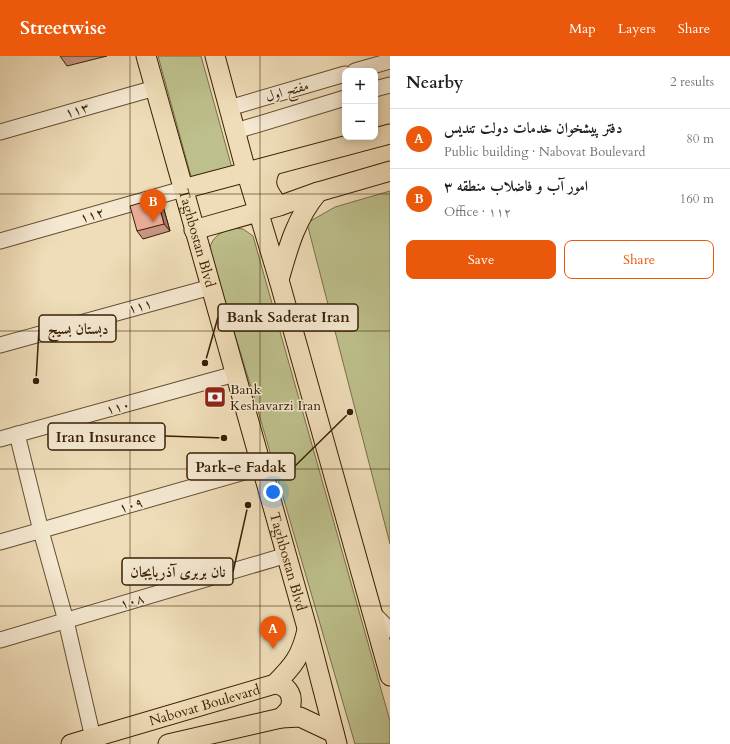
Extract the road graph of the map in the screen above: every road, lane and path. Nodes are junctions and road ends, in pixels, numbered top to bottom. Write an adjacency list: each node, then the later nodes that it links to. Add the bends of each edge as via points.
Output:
1 (146, 56): 7 (main road, Taghbostan Blvd)
2 (215, 56): 10 (main road)
3 (390, 61): 4 (street)
4 (366, 68)
5 (342, 75): 10 (street, مفتح اول)
6 (390, 85): 8 (street)
7 (155, 88): 12 (street, ۱۱۳); 17 (main road, Taghbostan Blvd)
8 (378, 89)
9 (342, 99): 11 (street, مفتح اول)
10 (229, 108): 11 (main road)
11 (236, 131): 16 (main road)
12 (0, 132)
13 (390, 134): 14 (main road)
14 (272, 166): 16 (main road); 19 (main road, via 266,176 267,186)
15 (390, 171): 18 (main road)
16 (246, 172): 17 (main road); 20 (main road)
17 (183, 189): 21 (main road, Taghbostan Blvd); 22 (street, ۱۱۲)
18 (318, 192): 19 (main road); 23 (main road, via 295,230)
19 (279, 206): 20 (main road)
20 (258, 212): 21 (main road); 23 (main road)
21 (194, 230): 24 (main road, Taghbostan Blvd)
22 (0, 241)
23 (279, 280): 33 (main road)
24 (211, 287): 25 (street, ۱۱۱); 26 (main road, Taghbostan Blvd)
25 (0, 344)
26 (235, 374): 27 (street, ۱۱۰); 29 (main road, Taghbostan Blvd)
27 (17, 434): 28 (street, ۱۱۰); 30 (street)
28 (0, 439)
29 (262, 467): 30 (street, ۱۰۹); 32 (main road, Taghbostan Blvd)
30 (41, 531): 31 (street, ۱۰۹); 34 (street)
31 (0, 542)
32 (287, 556): 34 (street, ۱۰۸); 35 (main road, Taghbostan Blvd)
33 (372, 612): 36 (street); 38 (main road)
34 (66, 620): 37 (street, ۱۰۸); 41 (street)
35 (307, 628): 39 (main road, Nabovat Boulevard, via 297,660); 42 (main road, Taghbostan Blvd)
36 (390, 630)
37 (0, 640)
38 (390, 676)
39 (275, 684): 40 (main road, via 286,687 290,692 291,705); 41 (main road, Nabovat Boulevard)
40 (281, 718): 42 (main road, Nabovat Boulevard, via 300,717); 44 (main road, Nabovat Boulevard)
41 (93, 738): 43 (main road, Nabovat Boulevard)
42 (336, 739)
43 (71, 744)
44 (168, 744)

